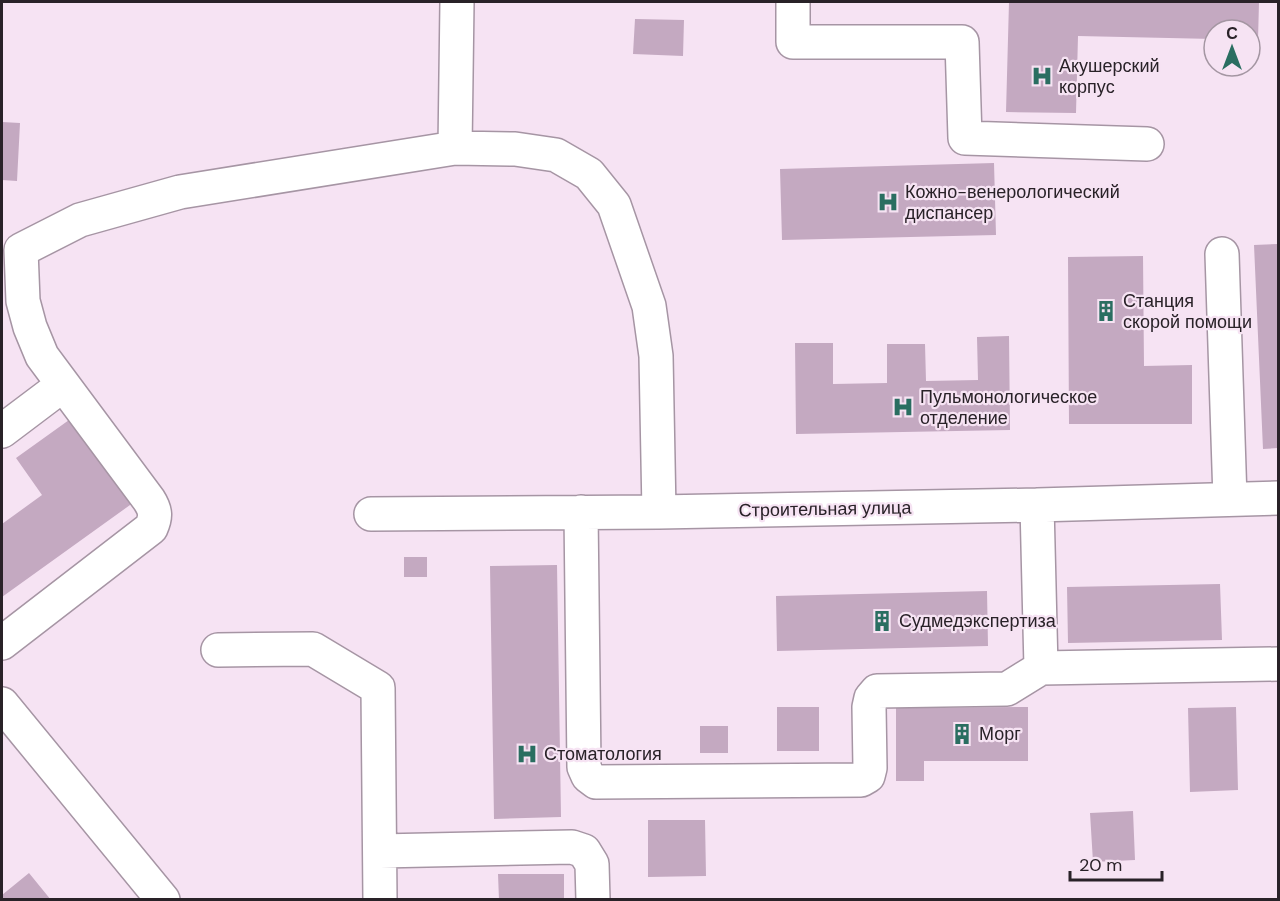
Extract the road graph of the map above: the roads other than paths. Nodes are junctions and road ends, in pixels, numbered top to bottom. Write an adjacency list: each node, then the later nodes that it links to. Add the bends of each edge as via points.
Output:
1 (457, 2): 4 (street)
2 (793, 2): 3 (street, via 793,42 962,42 965,138)
3 (1147, 144)
4 (455, 148): 5 (street, via 180,192 80,220); 13 (street, via 515,149 556,155 589,174 614,205 649,306 652,326)
5 (11, 249): 7 (street, via 30,327 42,356)
6 (1222, 254): 10 (street)
7 (63, 385): 8 (street); 15 (street, via 150,500 156,518 151,528)
8 (2, 431)
9 (1278, 498): 10 (street, Строительная улица)
10 (1230, 499): 11 (street, Строительная улица)
11 (1037, 505): 13 (street, Строительная улица); 18 (street)
12 (581, 512): 13 (street, Строительная улица); 14 (street, Строительная улица); 18 (street, via 584,767 588,777 596,782 861,780 868,776 870,768 869,707 877,691 1007,689)
13 (659, 512)
14 (371, 514)
15 (2, 643)
16 (218, 650): 20 (street, via 313,649 378,688)
17 (1278, 664): 18 (street)
18 (1041, 668)
19 (2, 704): 21 (street)
20 (380, 850): 22 (street); 23 (street, via 572,848 584,851 592,864)
21 (163, 900)
22 (380, 900)
23 (593, 900)

